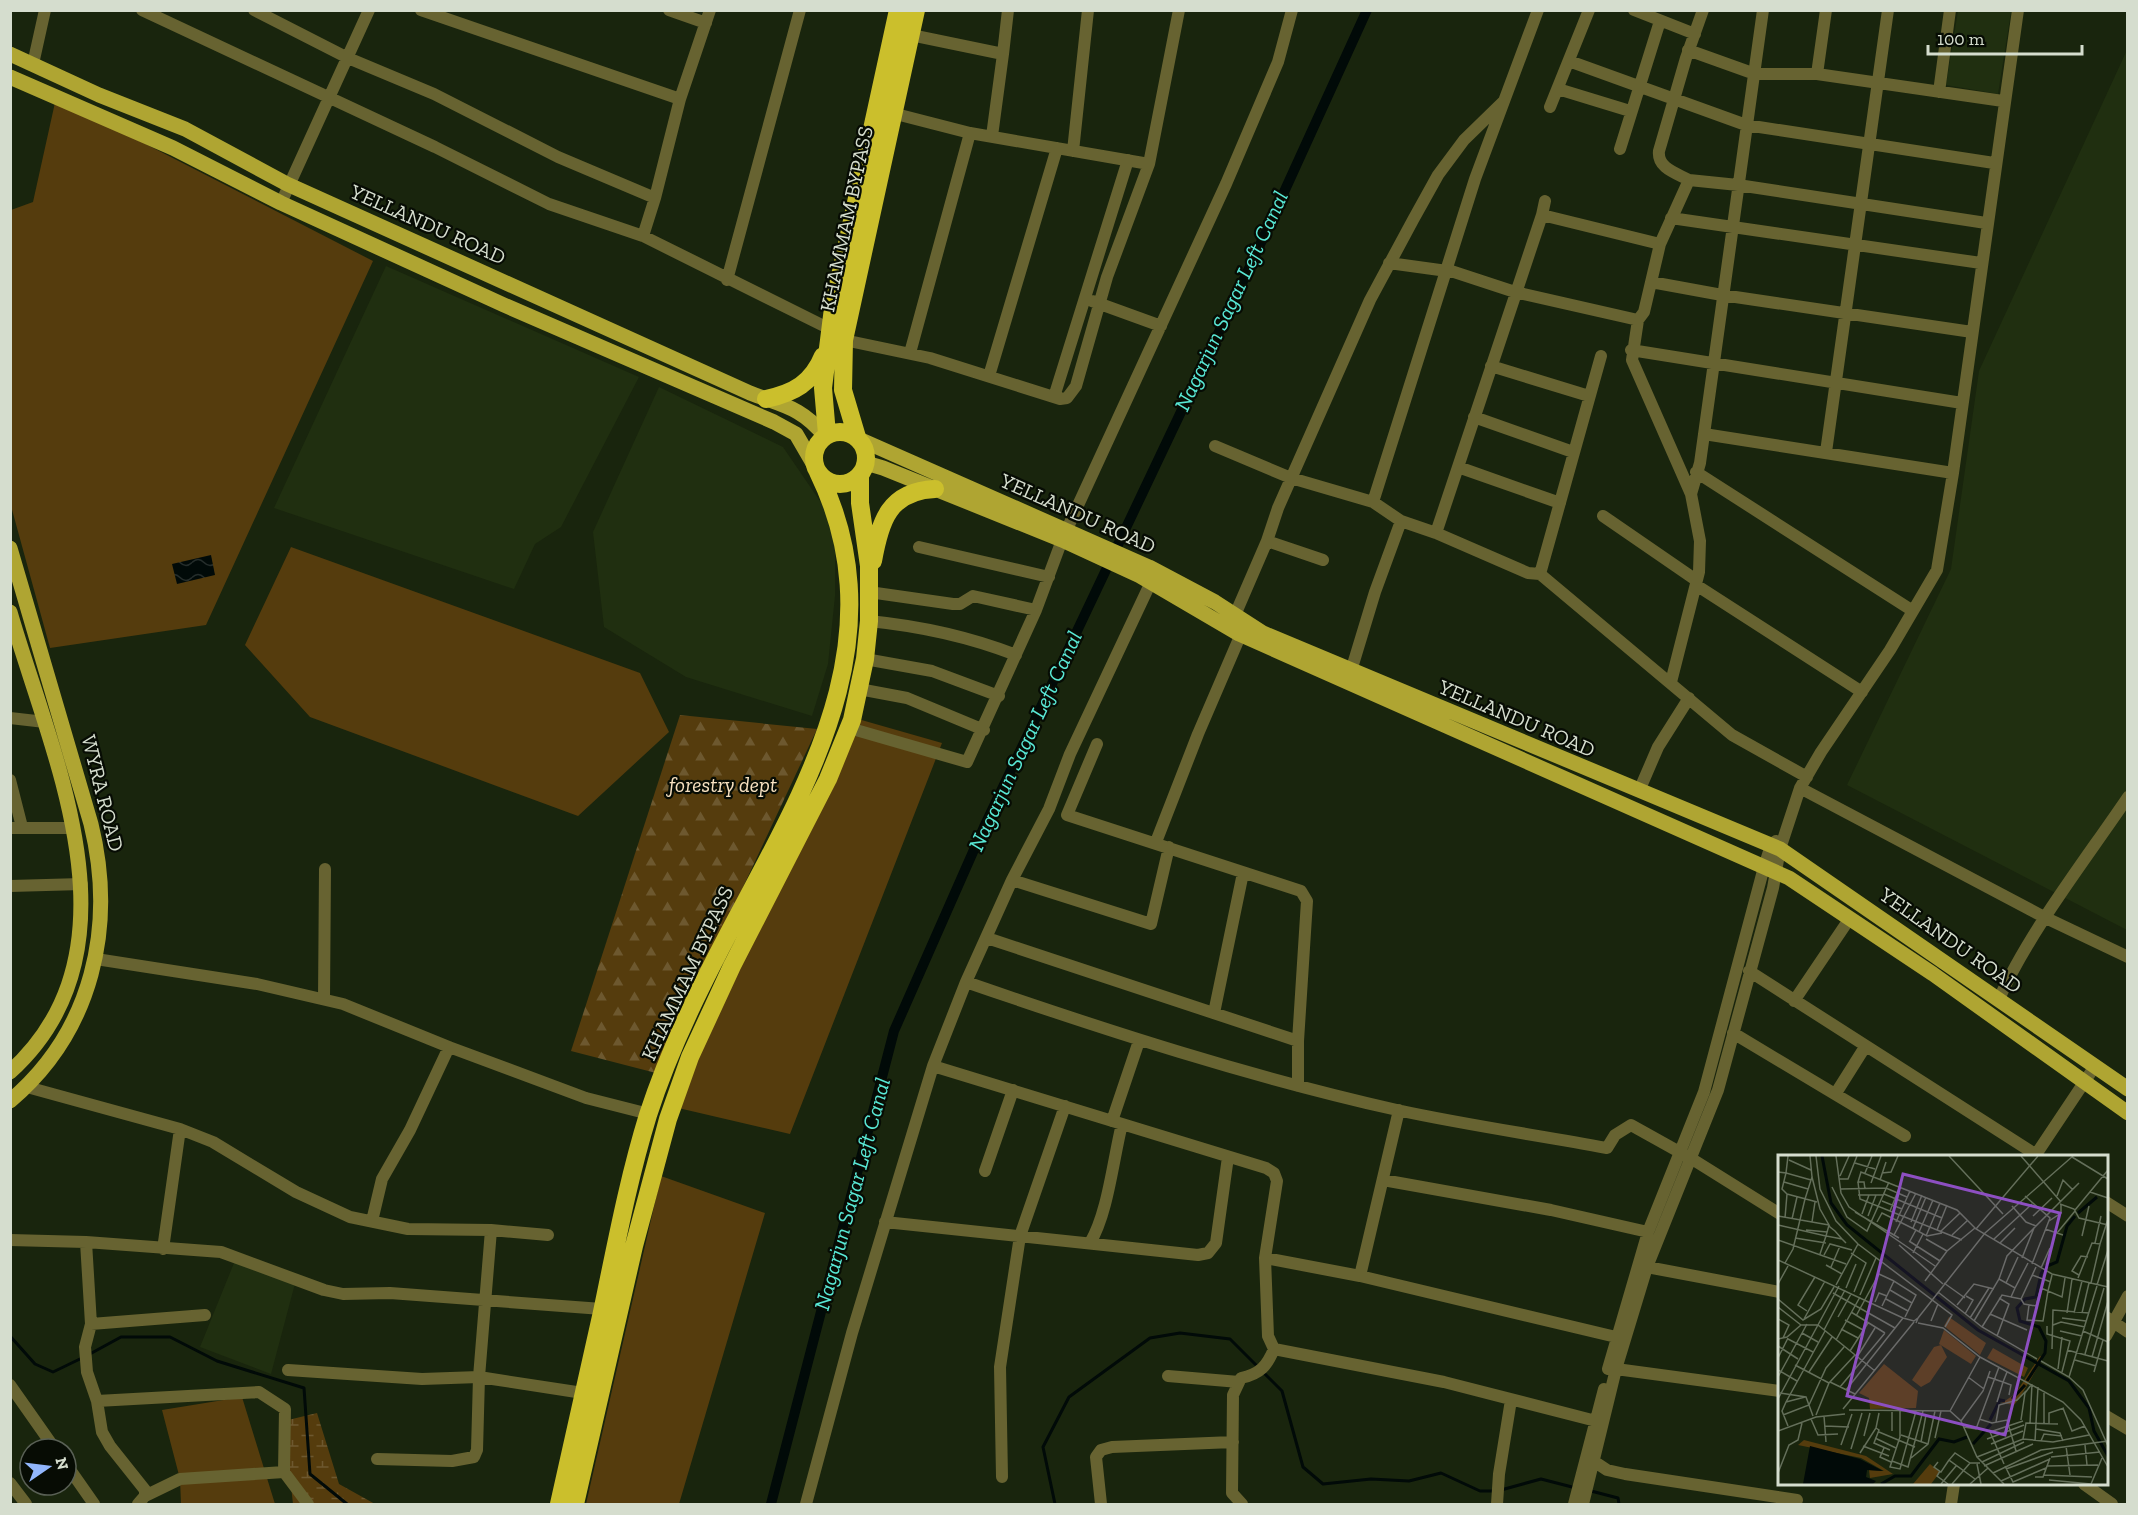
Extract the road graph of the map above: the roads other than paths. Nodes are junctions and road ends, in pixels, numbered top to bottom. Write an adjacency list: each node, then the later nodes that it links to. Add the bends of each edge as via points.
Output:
1 (45, 10): 33 (street)
2 (142, 10): 41 (street)
3 (254, 10): 31 (street)
4 (369, 10): 31 (street)
5 (421, 10): 43 (street)
6 (669, 10): 25 (street)
7 (710, 10): 25 (street)
8 (800, 10): 76 (street)
9 (898, 10): 86 (highway, KHAMMAM BYPASS)
10 (916, 10): 27 (highway, KHAMMAM BYPASS)
11 (1008, 10): 30 (street)
12 (1088, 10): 55 (street)
13 (1179, 10): 58 (street)
14 (1292, 10): 84 (street, via 1278,62)
15 (1538, 10): 45 (street)
16 (1589, 10): 32 (street)
17 (1634, 10): 24 (street)
18 (1703, 10): 26 (street)
19 (1763, 10): 34 (street)
20 (1826, 10): 35 (street)
21 (1888, 10): 37 (street)
22 (1950, 10): 40 (street)
23 (2018, 10): 44 (street)
24 (1660, 21): 26 (street); 38 (street)
25 (706, 23): 43 (street)
26 (1695, 34): 28 (street)
27 (911, 35): 30 (street); 48 (highway, KHAMMAM BYPASS)
28 (1688, 50): 34 (street); 42 (street)
29 (10, 54): 33 (main road, YELLANDU ROAD)
30 (1003, 54): 51 (street)
31 (348, 58): 41 (street); 62 (street)
32 (1569, 61): 38 (street); 39 (street)
33 (33, 64): 60 (main road, YELLANDU ROAD, via 185,129)
34 (1755, 74): 35 (street); 49 (street)
35 (1817, 74): 37 (street)
36 (10, 77): 64 (main road, YELLANDU ROAD, via 173,148)
37 (1876, 84): 40 (street); 52 (street)
38 (1639, 85): 42 (street); 47 (street)
39 (1558, 89): 46 (street); 47 (street)
40 (1939, 92): 44 (street)
41 (329, 97): 60 (street); 70 (street, via 549,204)
42 (1674, 98): 49 (street); 59 (street, via 1658,158 1665,168)
43 (680, 99): 62 (street)
44 (2003, 101): 57 (street)
45 (1503, 102): 73 (street, via 1464,140 1438,176); 75 (street)
46 (1550, 107)
47 (1630, 111): 54 (street)
48 (892, 113): 50 (street); 86 (highway, KHAMMAM BYPASS)
49 (1746, 125): 52 (street); 61 (street)
50 (970, 132): 51 (street); 88 (street)
51 (992, 136): 53 (street)
52 (1869, 143): 57 (street); 65 (street)
53 (1058, 148): 55 (street); 92 (street)
54 (1620, 149)
55 (1073, 151): 56 (street)
56 (1128, 160): 58 (street); 80 (street)
57 (1994, 163): 68 (street)
58 (1149, 164): 81 (street)
59 (1689, 180): 61 (street); 67 (street)
60 (287, 184): 64 (street); 96 (main road, YELLANDU ROAD)
61 (1738, 184): 65 (street); 69 (street)
62 (655, 198): 70 (street)
63 (1545, 201): 66 (street)
64 (280, 202): 106 (main road, YELLANDU ROAD, via 774,422 796,434)
65 (1860, 204): 68 (street); 72 (street)
66 (1542, 215): 71 (street); 78 (street)
67 (1671, 218): 69 (street); 71 (street)
68 (1986, 223): 74 (street)
69 (1732, 225): 72 (street); 79 (street)
70 (643, 237): 76 (street)
71 (1660, 244): 77 (street)
72 (1855, 244): 74 (street); 82 (street)
73 (1389, 263): 75 (street); 110 (street)
74 (1981, 263): 85 (street)
75 (1447, 270): 78 (street); 113 (street)
76 (728, 280): 86 (street)
77 (1651, 282): 79 (street); 83 (street, via 1644,312)
78 (1515, 292): 83 (street); 91 (street)
79 (1722, 295): 82 (street); 90 (street)
80 (1085, 299): 81 (street); 95 (street)
81 (1099, 304): 84 (street); 95 (street, via 1072,394)
82 (1845, 313): 85 (street); 93 (street)
83 (1638, 320): 87 (street)
84 (1161, 326): 118 (street)
85 (1972, 332): 97 (street)
86 (834, 336): 88 (street); 96 (highway, via 807,382 796,390); 100 (highway, KHAMMAM BYPASS, via 823,388); 101 (highway, KHAMMAM BYPASS)
87 (1631, 350): 90 (street); 112 (street)
88 (910, 353): 92 (street)
89 (1601, 356): 94 (street)
90 (1713, 365): 93 (street); 99 (street)
91 (1491, 366): 94 (street); 98 (street)
92 (989, 376): 95 (street)
93 (1835, 384): 97 (street); 104 (street)
94 (1589, 396): 103 (street)
95 (1054, 397)
96 (766, 399): 100 (main road, YELLANDU ROAD, via 810,418)
97 (1962, 403): 109 (street)
98 (1474, 417): 103 (street); 105 (street)
99 (1704, 434): 104 (street); 108 (street)
100 (826, 435): 101 (highway, via 842,431); 106 (highway, via 815,448)
101 (858, 438): 107 (highway, via 865,450); 118 (main road, YELLANDU ROAD)
102 (1215, 446): 110 (street)
103 (1573, 452): 114 (street)
104 (1826, 452): 109 (street)
105 (1458, 467): 114 (street); 117 (street)
106 (816, 469): 107 (highway, via 830,483 838,484 854,480); 194 (highway, KHAMMAM BYPASS, via 838,519 849,570 846,648 832,715 810,777 692,1007)
107 (863, 469): 111 (main road, YELLANDU ROAD); 127 (highway, KHAMMAM BYPASS, via 859,494)
108 (1696, 472): 112 (street); 129 (street)
109 (1953, 473): 129 (street, via 1937,570)
110 (1291, 478): 113 (street); 119 (street)
111 (934, 489): 118 (main road, YELLANDU ROAD); 127 (highway, via 902,497 885,515 876,543)
112 (1691, 494): 126 (street, via 1700,541)
113 (1373, 502): 116 (street)
114 (1560, 503): 123 (street)
115 (1603, 516): 126 (street)
116 (1401, 521): 117 (street); 136 (street)
117 (1436, 532): 123 (street, via 1528,573)
118 (1064, 534): 124 (main road, YELLANDU ROAD); 125 (street)
119 (1267, 541): 122 (street); 132 (street)
120 (919, 547): 125 (street)
121 (10, 548): 160 (main road, WYRA ROAD, via 66,732 99,855)
122 (1323, 560)
123 (1540, 574): 137 (street)
124 (1147, 575): 132 (main road, YELLANDU ROAD, via 1215,602); 151 (street)
125 (1049, 577): 128 (street)
126 (1696, 582): 137 (street); 139 (street)
127 (869, 592): 128 (street, via 953,604 973,596); 131 (highway, KHAMMAM BYPASS)
128 (1036, 610): 134 (street)
129 (1913, 611): 139 (street)
130 (10, 612): 133 (main road, WYRA ROAD)
131 (869, 621): 134 (street, via 942,633); 135 (highway, KHAMMAM BYPASS)
132 (1240, 624): 136 (main road, YELLANDU ROAD); 155 (street); 159 (main road, YELLANDU ROAD)
133 (16, 651): 143 (main road, WYRA ROAD)
134 (1017, 655): 140 (street)
135 (865, 659): 138 (highway, KHAMMAM BYPASS); 140 (street, via 932,671)
136 (1351, 671): 149 (main road, YELLANDU ROAD)
137 (1671, 682): 141 (street)
138 (860, 688): 144 (highway, KHAMMAM BYPASS); 145 (street, via 906,698)
139 (1862, 692): 148 (street)
140 (999, 696): 145 (street)
141 (1689, 698): 148 (street, via 1732,735); 149 (street, via 1658,747)
142 (10, 718): 143 (street)
143 (45, 722): 154 (main road, WYRA ROAD)
144 (849, 728): 145 (street, via 967,762); 260 (highway, KHAMMAM BYPASS, via 828,779 732,966 690,1057 668,1119 634,1246)
145 (984, 730)
146 (1096, 744): 152 (street)
147 (10, 780): 153 (street)
148 (1804, 783): 156 (street); 166 (street)
149 (1639, 791): 156 (main road, YELLANDU ROAD)
150 (2127, 797): 166 (street)
151 (1049, 809): 152 (street); 163 (street)
152 (1067, 815): 155 (street)
153 (16, 827): 154 (street)
154 (73, 828): 162 (main road, WYRA ROAD)
155 (1156, 842): 157 (street)
156 (1778, 843): 159 (street); 173 (main road, YELLANDU ROAD)
157 (1169, 847): 161 (street); 163 (street, via 1151,924)
158 (325, 869): 172 (street)
159 (1770, 870): 165 (main road, YELLANDU ROAD); 170 (street); 200 (street)
160 (99, 872): 162 (main road); 169 (main road, WYRA ROAD)
161 (1243, 873): 175 (street); 178 (street, via 1301,891 1307,901)
162 (81, 878): 164 (street); 183 (main road, WYRA ROAD, via 78,956 69,989 38,1045)
163 (1012, 880): 167 (street)
164 (10, 886)
165 (1850, 918): 174 (street); 184 (main road, YELLANDU ROAD)
166 (2046, 918): 168 (street); 173 (street)
167 (987, 938): 171 (street); 175 (street)
168 (2127, 957)
169 (96, 959): 172 (street, via 257,984); 186 (main road, WYRA ROAD, via 87,995 71,1029)
170 (1749, 971): 174 (street); 176 (street)
171 (966, 982): 177 (street); 181 (street)
172 (324, 999): 179 (street)
173 (2000, 999): 182 (main road, YELLANDU ROAD)
174 (1794, 1001): 180 (street)
175 (1214, 1013): 178 (street)
176 (1733, 1032): 189 (street); 200 (street, via 1718,1090)
177 (1139, 1041): 185 (street); 195 (street)
178 (1298, 1041): 185 (street)
179 (449, 1047): 194 (street, via 586,1098); 207 (street, via 411,1130 382,1179)
180 (1865, 1047): 189 (street); 198 (street)
181 (933, 1066): 188 (street); 208 (street)
182 (2095, 1066): 184 (street); 187 (main road, YELLANDU ROAD)
183 (10, 1072)
184 (2083, 1082): 193 (main road, YELLANDU ROAD); 199 (street)
185 (1298, 1086): 192 (street)
186 (27, 1087): 190 (main road, WYRA ROAD); 196 (street)
187 (2127, 1089)
188 (1013, 1090): 191 (street); 202 (street)
189 (1836, 1093): 197 (street)
190 (10, 1101)
191 (1065, 1106): 195 (street); 212 (street)
192 (1399, 1110): 200 (street, via 1607,1148 1615,1135 1631,1125); 203 (street)
193 (2127, 1113)
194 (649, 1114): 223 (highway, KHAMMAM BYPASS, via 613,1246)
195 (1117, 1123): 201 (street); 215 (street, via 1108,1193 1100,1227)
196 (180, 1129): 207 (street, via 213,1142 296,1192 350,1216); 216 (street)
197 (1905, 1136)
198 (2034, 1155)
199 (2037, 1155)
200 (1686, 1156): 205 (street); 210 (street); 218 (street)
201 (1228, 1157): 215 (street, via 1216,1243 1208,1253); 217 (street, via 1266,1168 1277,1181)
202 (985, 1172)
203 (1383, 1180): 210 (street, via 1551,1210); 219 (street)
204 (2108, 1203): 206 (street)
205 (1778, 1213)
206 (2127, 1216)
207 (372, 1221): 209 (street, via 408,1228)
208 (885, 1222): 212 (street); 261 (street)
209 (491, 1230): 211 (street); 222 (street)
210 (1648, 1233): 228 (street)
211 (548, 1235)
212 (1020, 1236): 215 (street); 248 (street, via 1000,1367)
213 (10, 1240): 214 (street)
214 (86, 1242): 216 (street); 226 (street)
215 (1090, 1244)
216 (163, 1249): 222 (street, via 221,1252 342,1294)
217 (1265, 1258): 219 (street); 229 (street, via 1268,1336)
218 (1647, 1267): 220 (street); 230 (street)
219 (1360, 1276): 228 (street)
220 (1778, 1292)
221 (2127, 1296): 225 (street)
222 (483, 1299): 223 (street); 233 (street)
223 (602, 1309): 237 (highway, KHAMMAM BYPASS)
224 (204, 1315): 226 (street)
225 (2110, 1320): 227 (street)
226 (91, 1324): 239 (street, via 85,1347 87,1372)
227 (2127, 1332)
228 (1616, 1337): 241 (street)
229 (1274, 1349): 234 (street, via 1267,1366); 238 (street, via 1444,1382)
230 (1616, 1369): 236 (street); 246 (street)
231 (288, 1370): 233 (street, via 422,1379)
232 (1168, 1376): 234 (street)
233 (479, 1377): 237 (street); 245 (street, via 474,1457 452,1461)
234 (1239, 1382): 244 (street, via 1233,1395)
235 (10, 1385): 243 (street)
236 (1778, 1392)
237 (583, 1393): 259 (highway, KHAMMAM BYPASS)
238 (1511, 1400): 241 (street); 264 (street)
239 (97, 1401): 247 (street, via 259,1392 285,1409); 253 (street, via 102,1432 145,1490)
240 (2108, 1417): 242 (street)
241 (1596, 1421): 246 (street)
242 (2127, 1429)
243 (47, 1437)
244 (1233, 1442): 262 (street, via 1101,1450 1096,1457); 263 (street, via 1232,1493)
245 (377, 1459)
246 (1591, 1466): 254 (street); 255 (street)
247 (284, 1472): 253 (street, via 180,1479); 258 (street)
248 (1002, 1477)
249 (78, 1481): 257 (street)
250 (10, 1483): 256 (street)
251 (1954, 1485): 265 (street)
252 (2085, 1485): 266 (street)
253 (142, 1500)
254 (1580, 1500)
255 (1797, 1500)
256 (26, 1504)
257 (94, 1504)
258 (308, 1504)
259 (559, 1504)
260 (575, 1504)
261 (806, 1504)
262 (1101, 1504)
263 (1242, 1504)
264 (1497, 1504)
265 (1951, 1504)
266 (2112, 1504)

